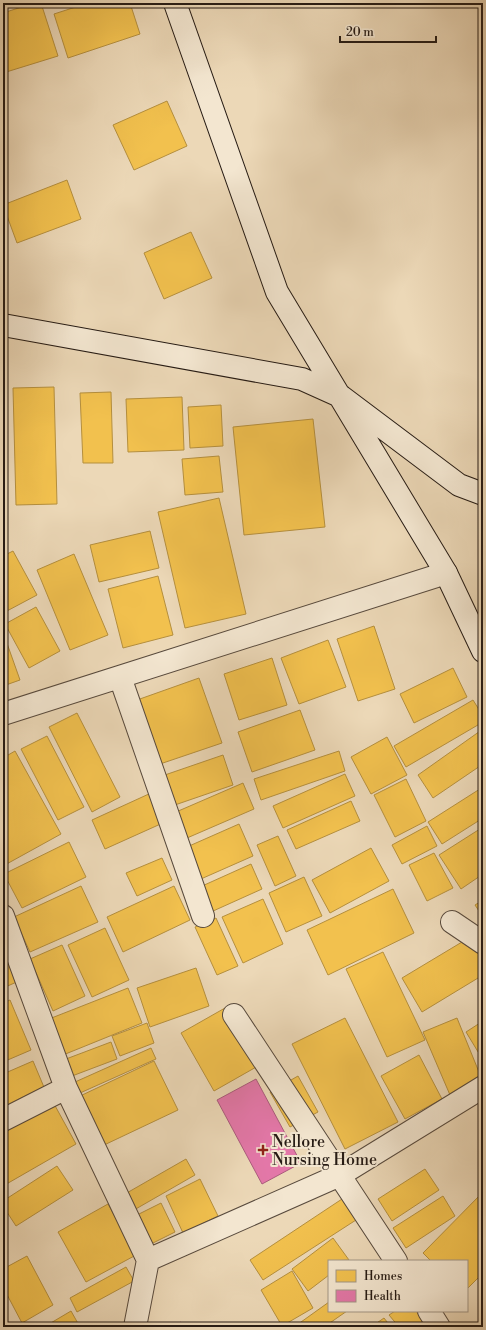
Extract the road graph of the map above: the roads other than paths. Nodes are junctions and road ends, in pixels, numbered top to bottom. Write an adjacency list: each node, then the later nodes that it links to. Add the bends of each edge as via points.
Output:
1 (175, 3): 3 (street, via 277,292)
2 (3, 325): 3 (street, via 302,379)
3 (342, 397): 4 (street, via 459,485); 5 (street)
4 (483, 494)
5 (446, 573): 6 (street); 7 (street)
6 (483, 651)
7 (120, 677): 8 (street); 9 (street)
8 (3, 714)
9 (203, 916)
10 (452, 922): 12 (street)
11 (4, 923): 15 (street)
12 (483, 943)
13 (234, 1015): 17 (street)
14 (483, 1087): 17 (street)
15 (66, 1088): 16 (street); 18 (street)
16 (3, 1120)
17 (340, 1175): 18 (street); 19 (street)
18 (148, 1260): 21 (street)
19 (395, 1260)
20 (430, 1312): 22 (street)
21 (135, 1327)
22 (439, 1327)

